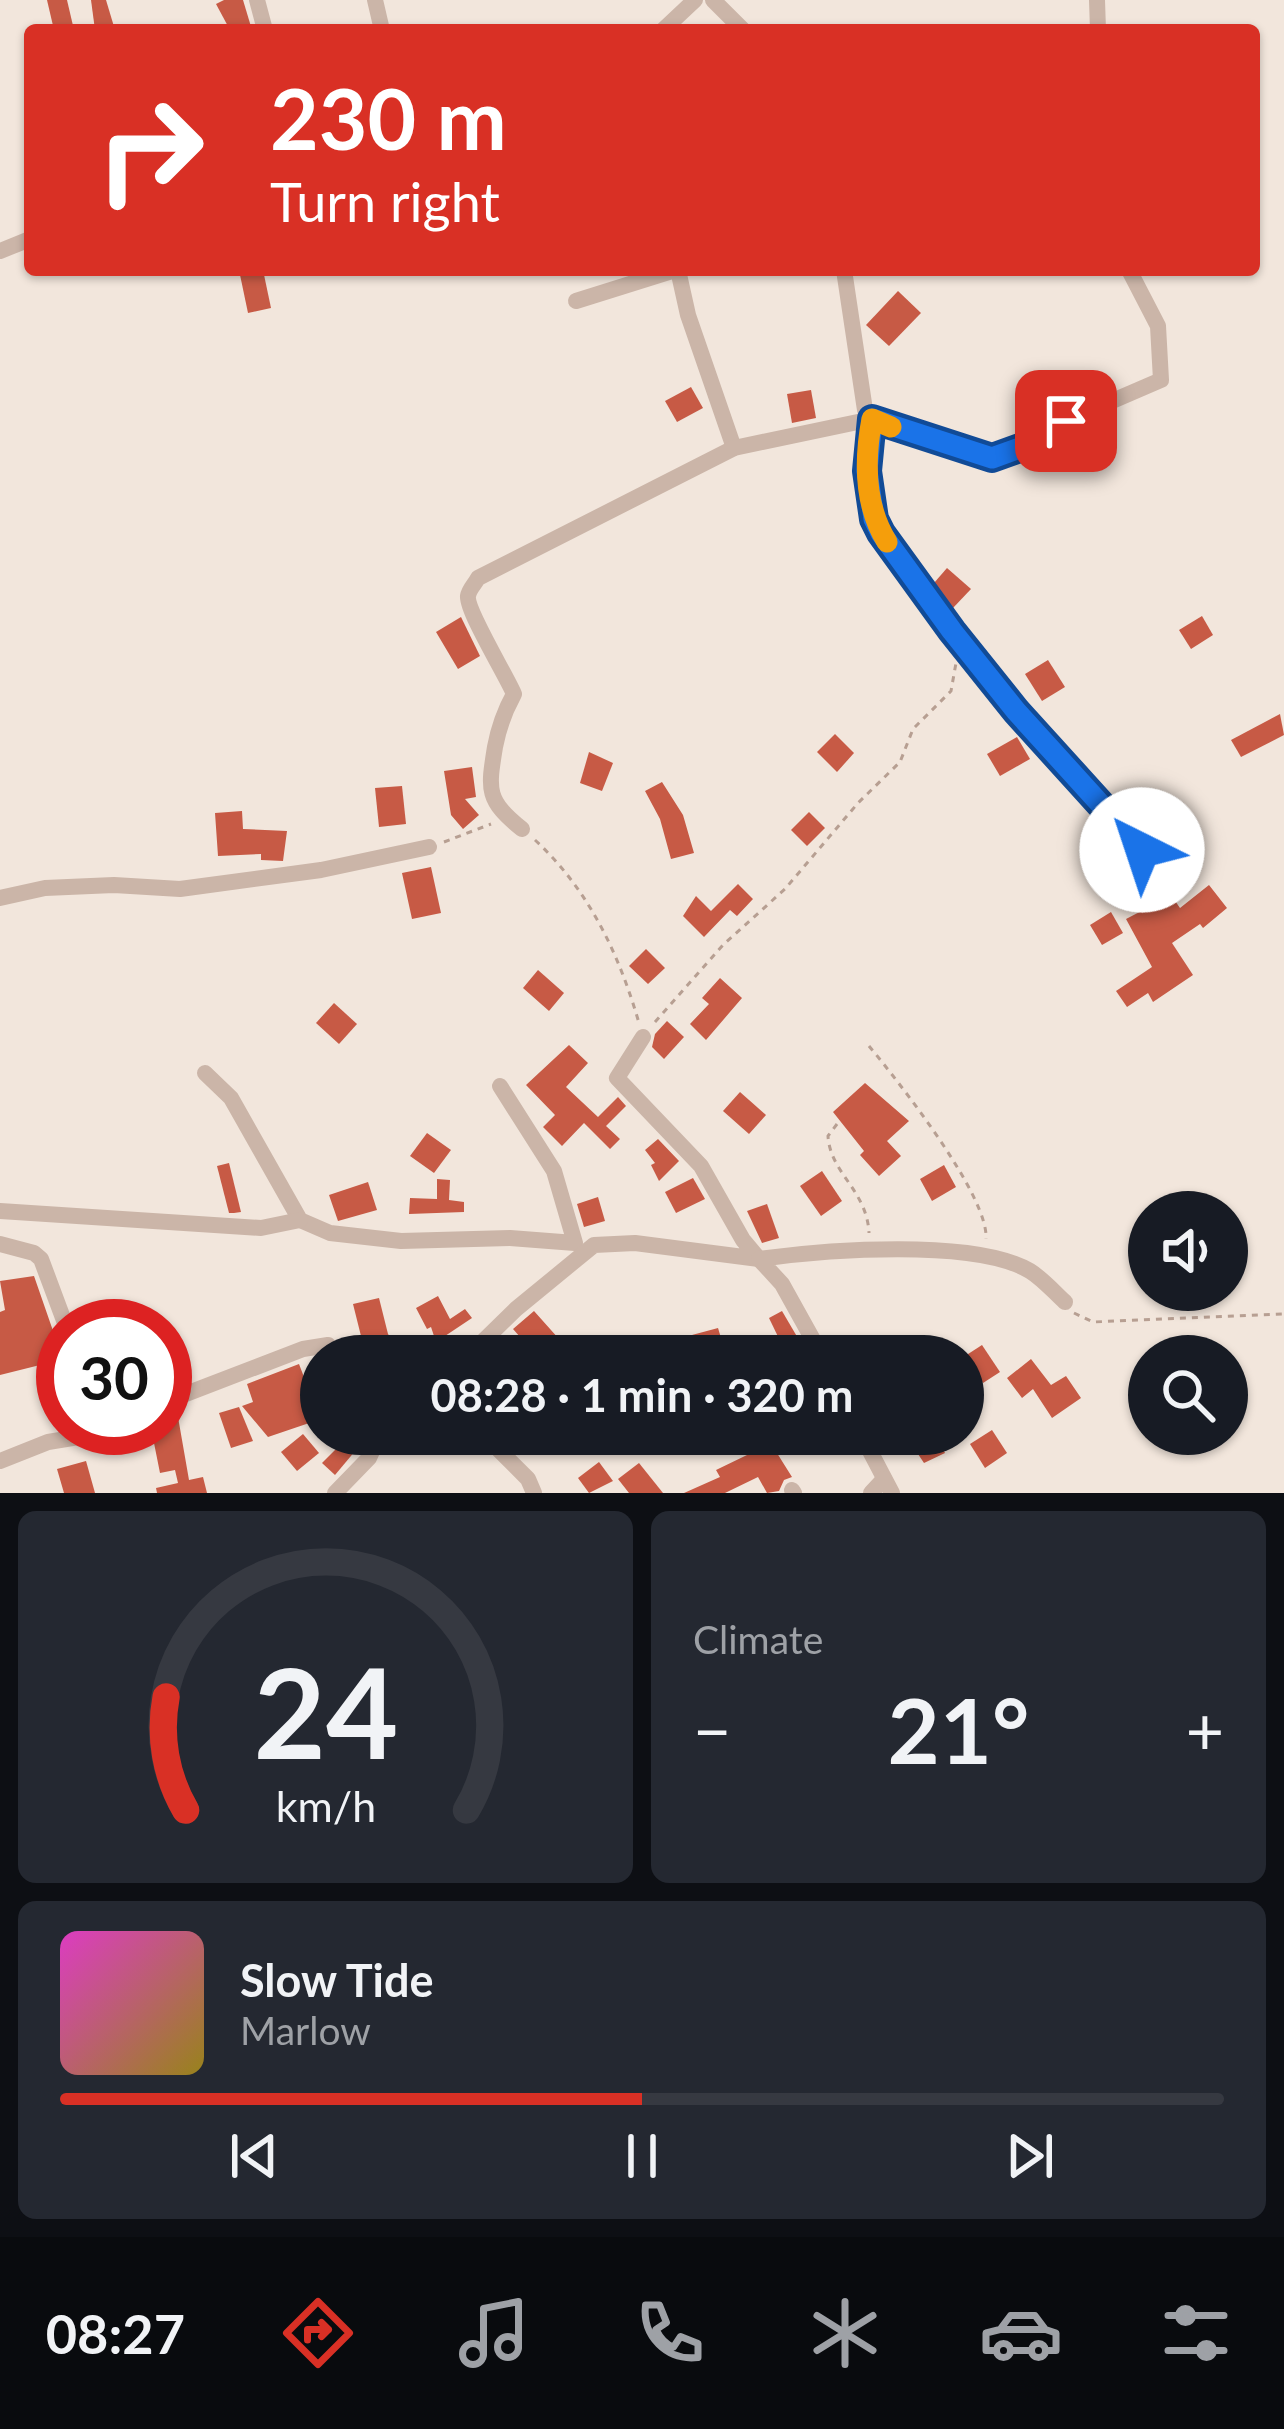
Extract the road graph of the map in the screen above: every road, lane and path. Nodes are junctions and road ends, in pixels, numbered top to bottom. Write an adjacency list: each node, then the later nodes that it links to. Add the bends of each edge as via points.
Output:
1 (695, 0): 3 (street)
2 (713, 0): 4 (street)
3 (669, 24)
4 (737, 24)
5 (657, 276): 9 (street)
6 (678, 276): 11 (street)
7 (845, 276): 10 (street, via 861,399)
8 (1132, 276): 10 (street, via 1158,326 1160,380 992,458)
9 (576, 301)
10 (872, 419): 11 (street); 12 (street, via 867,471 874,519)
11 (734, 448): 13 (street, via 478,578 468,596 472,616 514,694 497,731 488,787)
12 (962, 644): 15 (street); 17 (path, via 952,691 913,729 900,762)
13 (522, 829): 14 (path, via 497,822); 17 (path, via 600,922)
14 (429, 847): 16 (street, via 180,889 45,888)
15 (1158, 870)
16 (0, 898)
17 (643, 1037): 29 (street, via 616,1078 701,1166)
18 (869, 1046): 28 (path, via 969,1191 987,1230)
19 (205, 1073): 23 (street, via 231,1098)
20 (500, 1086): 26 (street, via 554,1172)
21 (837, 1124): 27 (path, via 829,1153 868,1211)
22 (0, 1210): 23 (street, via 261,1228)
23 (300, 1220): 26 (street, via 331,1233 400,1241)
24 (616, 1225): 26 (street)
25 (0, 1244): 30 (street, via 41,1258)
26 (584, 1244): 29 (street); 33 (street)
27 (861, 1251): 28 (street); 29 (street)
28 (973, 1252): 31 (street, via 1029,1270)
29 (759, 1259): 34 (street)
30 (56, 1299)
31 (1066, 1302): 32 (path, via 1093,1322)
32 (1284, 1314)
33 (489, 1335)
34 (810, 1335)
35 (300, 1349): 36 (street)
36 (192, 1391)
37 (36, 1447): 41 (street)
38 (370, 1455): 43 (street)
39 (504, 1455): 44 (street)
40 (869, 1455): 42 (street)
41 (0, 1461)
42 (882, 1488)
43 (334, 1493)
44 (534, 1493)

